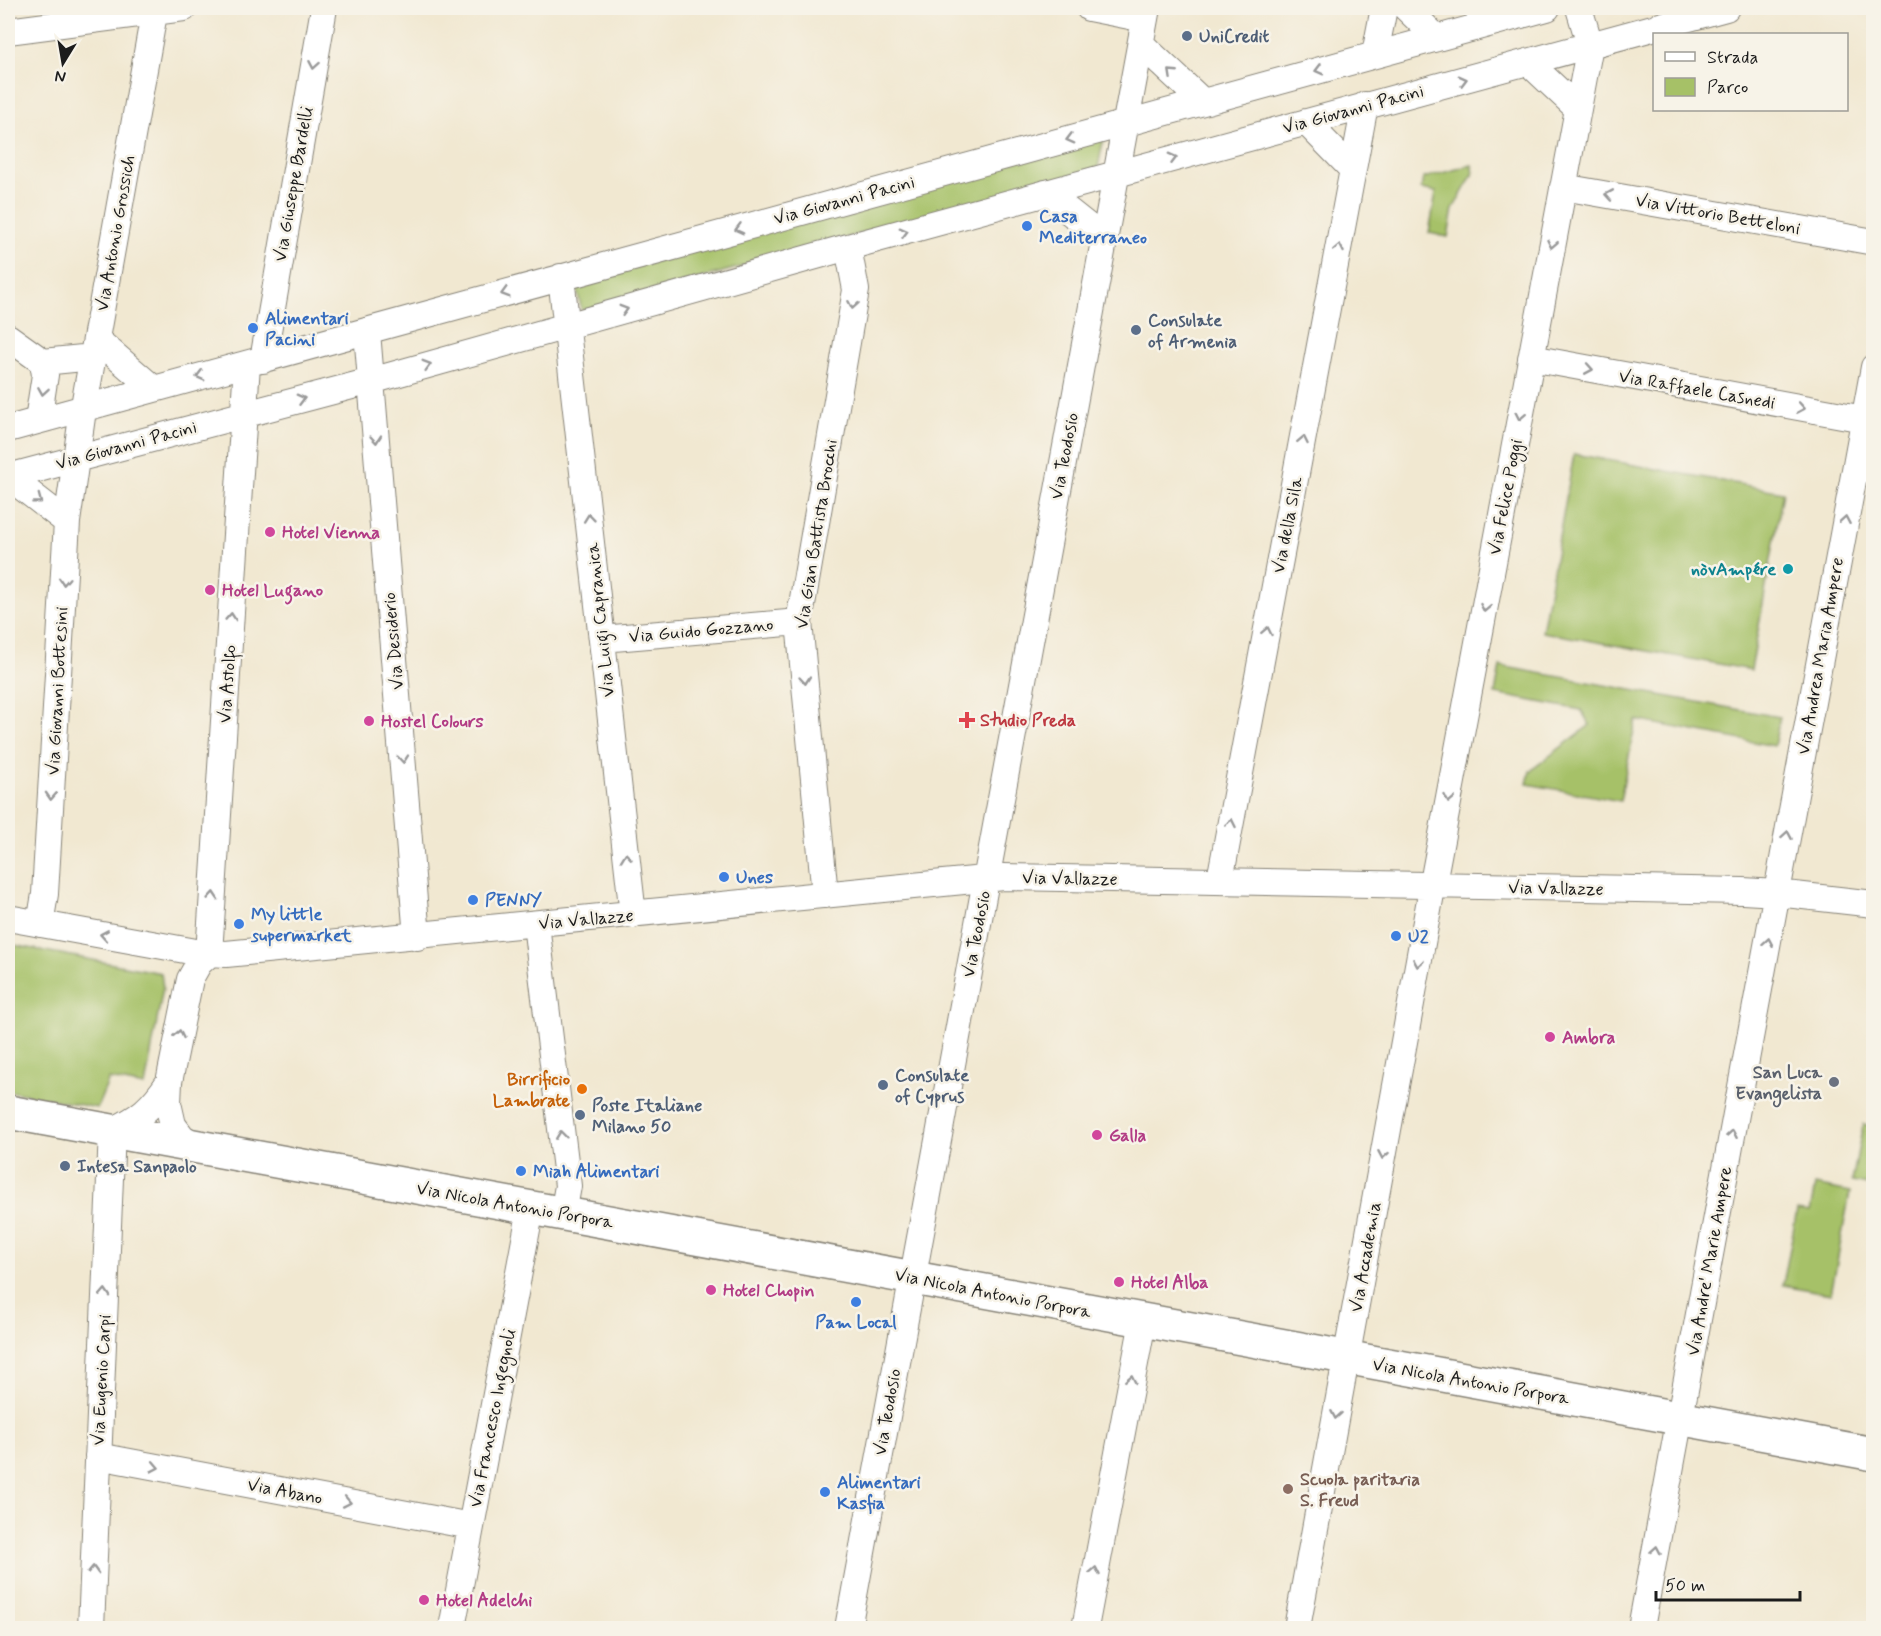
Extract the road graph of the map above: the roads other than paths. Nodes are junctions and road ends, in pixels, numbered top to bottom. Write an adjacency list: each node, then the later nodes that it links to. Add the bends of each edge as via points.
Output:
1 (184, 8): 9 (street)
2 (324, 8): 36 (street, Via Giuseppe Bardelli, one-way to 36)
3 (1089, 8): 10 (street)
4 (1384, 8): 15 (street)
5 (1406, 8): 12 (street)
6 (1547, 8): 12 (street, Via Giovanni Pacini)
7 (1579, 8): 14 (street)
8 (1726, 8): 14 (street, Via Giovanni Pacini)
9 (155, 10): 11 (street); 33 (street, Via Antonio Grossich)
10 (1146, 13): 13 (street)
11 (8, 31)
12 (1437, 38): 15 (street, Via Giovanni Pacini)
13 (1141, 44): 17 (street, one-way to 13); 21 (street)
14 (1590, 45): 16 (street, Via Giovanni Pacini); 19 (street, Via Felice Poggi)
15 (1375, 54): 17 (street, Via Giovanni Pacini, one-way to 17)
16 (1528, 62): 18 (street, Via Giovanni Pacini, one-way to 16); 19 (street)
17 (1203, 102): 21 (street, Via Giovanni Pacini)
18 (1365, 105): 20 (street, Via Giovanni Pacini); 22 (street, Via della Sila)
19 (1578, 109): 24 (street, Via Felice Poggi)
20 (1306, 122): 22 (street); 23 (street, Via Giovanni Pacini, one-way to 20)
21 (1126, 123): 23 (street); 29 (street, Via Giovanni Pacini, one-way to 29)
22 (1353, 170): 51 (street, Via della Sila, one-way to 22)
23 (1117, 174): 25 (street, Via Giovanni Pacini); 26 (street, Via Teodosio)
24 (1563, 187): 27 (street, Via Vittorio Betteloni, one-way to 24); 34 (street, Via Felice Poggi, one-way to 34)
25 (1046, 193): 26 (street); 28 (street, Via Giovanni Pacini, one-way to 25)
26 (1105, 240): 50 (street, Via Teodosio)
27 (1874, 242)
28 (848, 247): 30 (street, Via Giovanni Pacini, one-way to 28); 48 (street, Via Gian Battista Brocchi, one-way to 48, via 856,290)
29 (561, 277): 30 (street); 31 (street, Via Giovanni Pacini, one-way to 31)
30 (567, 325): 38 (street, Via Giovanni Pacini, one-way to 30); 49 (street, Via Luigi Capranica, one-way to 30)
31 (367, 332): 36 (street, Via Giovanni Pacini); 38 (street)
32 (8, 337): 35 (street)
33 (94, 348): 35 (street); 39 (street); 40 (street, Via Antonio Grossich)
34 (1531, 358): 42 (street, Via Raffaele Casnedi, one-way to 42); 52 (street, Via Felice Poggi, one-way to 52)
35 (43, 362): 43 (street, one-way to 43, via 45,375)
36 (255, 362): 39 (street, Via Giovanni Pacini, one-way to 39); 41 (street)
37 (1874, 367): 42 (street)
38 (371, 381): 41 (street, Via Giovanni Pacini, one-way to 38); 60 (street, Via Desiderio, one-way to 60)
39 (154, 389): 40 (street, Via Giovanni Pacini)
40 (84, 408): 43 (street, Via Giovanni Pacini); 45 (street, Via Antonio Grossich)
41 (244, 414): 45 (street, Via Giovanni Pacini); 62 (street, Via Astolfo, one-way to 41)
42 (1864, 419): 53 (street, Via Andrea Maria Ampere, one-way to 42)
43 (38, 420): 44 (street, Via Giovanni Pacini)
44 (8, 429)
45 (75, 458): 46 (street, Via Giovanni Pacini); 47 (street, Via Giovanni Bottesini)
46 (8, 477): 47 (street, Via Giovanni Pacini, one-way to 47)
47 (67, 522): 58 (street, Via Giovanni Bottesini, one-way to 58)
48 (800, 622): 49 (street, Via Guido Gozzano); 54 (street, Via Gian Battista Brocchi, one-way to 54)
49 (602, 639): 56 (street, Via Luigi Capranica, one-way to 49)
50 (986, 878): 51 (street, Via Vallazze); 54 (street, Via Vallazze); 70 (street, Via Teodosio)
51 (1220, 880): 52 (street, Via Vallazze)
52 (1433, 885): 53 (street, Via Vallazze); 72 (street, Via Accademia, one-way to 72)
53 (1777, 893): 55 (street, Via Vallazze); 73 (street, Via Andre' Marie Ampere, one-way to 53)
54 (825, 895): 56 (street, Via Vallazze)
55 (1874, 904)
56 (633, 915): 59 (street, Via Vallazze)
57 (8, 918): 58 (street, Via Vallazze)
58 (40, 924): 61 (street, Via Vallazze, one-way to 58)
59 (536, 924): 60 (street, Via Vallazze); 69 (street, one-way to 59, via 568,1189)
60 (417, 937): 62 (street, Via Vallazze)
61 (162, 946): 62 (street, Via Vallazze); 63 (street, via 181,965)
62 (209, 954): 63 (street)
63 (188, 985): 64 (street, one-way to 63)
64 (170, 1082): 66 (street, via 146,1111); 67 (street, via 168,1103 173,1125)
65 (8, 1112): 66 (main road, Via Nicola Antonio Porpora)
66 (112, 1131): 67 (main road, Via Nicola Antonio Porpora); 75 (street, Via Eugenio Carpi, one-way to 66)
67 (197, 1147): 68 (main road, Via Nicola Antonio Porpora)
68 (531, 1208): 69 (main road, Via Nicola Antonio Porpora); 76 (street, Via Francesco Ingegnoli)
69 (563, 1214): 70 (main road, Via Nicola Antonio Porpora)
70 (912, 1278): 71 (main road, Via Nicola Antonio Porpora); 79 (street, Via Teodosio)
71 (1143, 1321): 72 (main road, Via Nicola Antonio Porpora); 80 (street, one-way to 71)
72 (1347, 1358): 73 (main road, Via Nicola Antonio Porpora); 81 (street, Via Accademia, one-way to 81)
73 (1680, 1419): 74 (main road, Via Nicola Antonio Porpora); 82 (street, Via Andre' Marie Ampere, one-way to 73)
74 (1874, 1454)
75 (98, 1456): 76 (street, Via Abano, one-way to 76); 77 (street, Via Eugenio Carpi, one-way to 75)
76 (471, 1526): 78 (street, Via Francesco Ingegnoli)
77 (91, 1629)
78 (452, 1629)
79 (848, 1629)
80 (1085, 1629)
81 (1297, 1629)
82 (1641, 1629)

